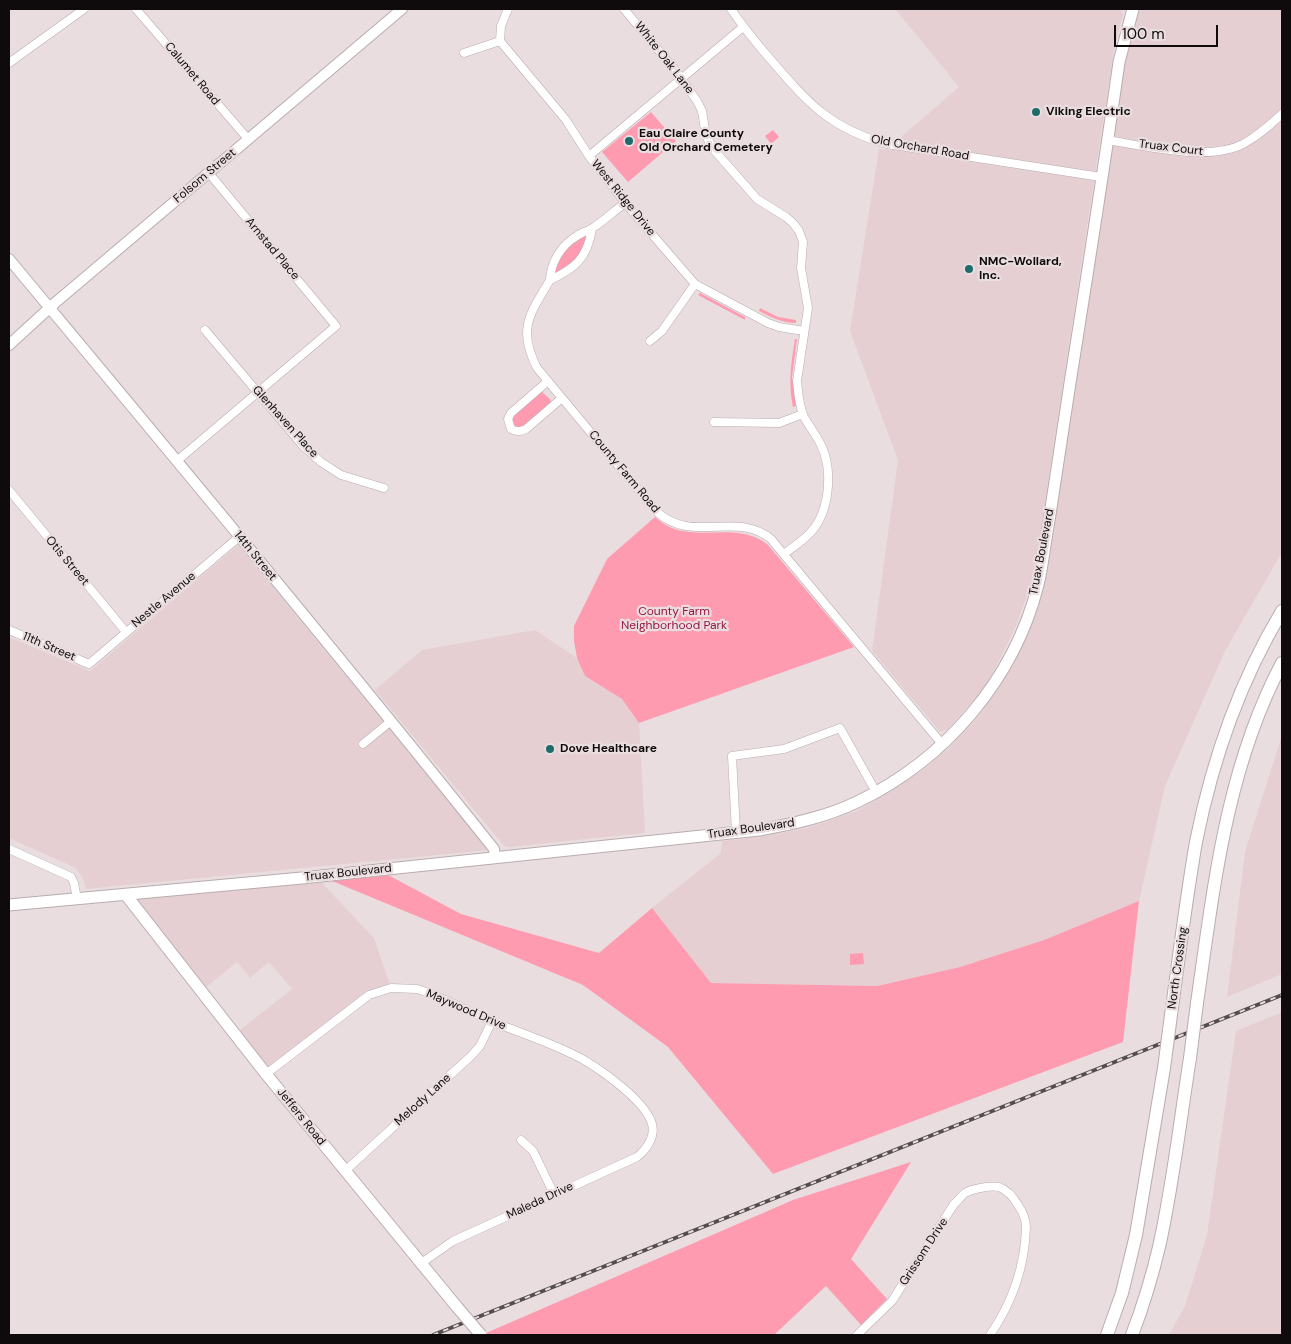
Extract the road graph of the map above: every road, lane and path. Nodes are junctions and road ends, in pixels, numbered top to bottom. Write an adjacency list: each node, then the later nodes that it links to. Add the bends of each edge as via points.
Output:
1 (84, 9): 11 (street)
2 (136, 9): 14 (street, Calumet Road)
3 (402, 9): 14 (street, Folsom Street)
4 (508, 9): 9 (street, via 501,26)
5 (624, 9): 12 (street, White Oak Lane)
6 (731, 9): 8 (street, Old Orchard Road)
7 (1133, 9): 15 (main road, Truax Boulevard, via 1119,62)
8 (743, 27): 12 (street); 18 (street, Old Orchard Road, via 811,105 835,123 870,140)
9 (500, 41): 10 (street); 16 (street, West Ridge Drive, via 566,120)
10 (464, 53)
11 (9, 63)
12 (682, 79): 16 (street); 26 (street, White Oak Lane, via 702,111 706,136 714,150 757,199 786,216 798,231 803,242 801,268 808,308)
13 (1282, 114): 15 (street, Truax Court, via 1242,145 1215,152)
14 (248, 139): 17 (street, Folsom Street)
15 (1108, 140): 18 (main road, Truax Boulevard)
16 (589, 156): 19 (street, West Ridge Drive)
17 (208, 172): 24 (street, Folsom Street); 30 (street, Arnstad Place, via 336,326)
18 (1101, 178): 46 (main road, Truax Boulevard, via 1038,584 1022,631 1000,674 985,697)
19 (624, 203): 20 (street, County Farm Road); 23 (street, West Ridge Drive)
20 (592, 229): 22 (street, County Farm Road, via 584,256); 22 (street, County Farm Road, via 577,235 558,253)
21 (9, 259): 24 (street, 14th Street)
22 (550, 280): 29 (street, County Farm Road, via 529,316 527,338 537,368)
23 (695, 284): 26 (street, West Ridge Drive, via 768,323); 27 (street, via 662,332)
24 (50, 308): 28 (street, Folsom Street); 34 (street, 14th Street)
25 (205, 330): 30 (street, Glenhaven Place)
26 (804, 331): 32 (street, White Oak Lane, via 797,381)
27 (650, 341)
28 (9, 345)
29 (548, 382): 31 (street, County Farm Road); 31 (street, via 510,414 511,429 522,431)
30 (257, 393): 34 (street); 35 (street, Glenhaven Place, via 321,462 342,475)
31 (562, 398): 38 (street, County Farm Road, via 667,520 689,527 753,529 764,533)
32 (803, 414): 33 (street, via 778,423); 38 (street, White Oak Lane, via 824,452 827,487 820,519 810,533)
33 (714, 422)
34 (178, 460): 37 (street, 14th Street)
35 (384, 488)
36 (9, 490): 41 (street, Otis Street)
37 (239, 537): 41 (street, Nestle Avenue); 44 (street, 14th Street)
38 (784, 554): 46 (street, County Farm Road)
39 (1282, 611): 64 (main road, North Crossing, bridge, via 1235,708 1210,784 1196,842 1136,1235 1122,1293)
40 (9, 630): 43 (street, 11th Street)
41 (126, 632): 43 (street, Nestle Avenue)
42 (1282, 663): 65 (main road, North Crossing, bridge, via 1254,726 1229,806 1219,854 1168,1202 1159,1248)
43 (88, 664)
44 (391, 720): 45 (street); 50 (street, 14th Street, via 494,849)
45 (363, 744)
46 (942, 744): 47 (main road, Truax Boulevard, via 909,772)
47 (876, 792): 48 (main road, Truax Boulevard, via 841,809 803,821); 48 (street, via 840,728 784,749 732,756)
48 (736, 832): 50 (main road, Truax Boulevard)
49 (9, 849): 52 (street, via 71,877)
50 (495, 857): 51 (main road, Truax Boulevard)
51 (126, 895): 52 (main road, Truax Boulevard); 55 (main road, Jeffers Road)
52 (77, 898): 53 (main road, Truax Boulevard)
53 (9, 905)
54 (492, 1021): 55 (street, Maywood Drive, via 417,989 378,991 358,1002); 56 (street, Maywood Drive, via 568,1052 599,1070 640,1106 651,1121); 58 (street, Melody Lane, via 480,1046 471,1056)
55 (266, 1074): 58 (main road, Jeffers Road)
56 (652, 1134): 59 (street, Maleda Drive, via 648,1147 637,1157)
57 (521, 1140): 59 (street, via 533,1151)
58 (345, 1171): 60 (main road, Jeffers Road)
59 (554, 1194): 60 (street, Maleda Drive, via 453,1241)
60 (420, 1264): 61 (main road, Jeffers Road, bridge)
61 (481, 1335)
62 (857, 1335): 63 (street, Grissom Drive, via 892,1301 954,1204 978,1188 998,1187 1014,1197 1026,1224 1022,1262 1015,1286)
63 (990, 1335)
64 (1107, 1335)
65 (1132, 1335)

